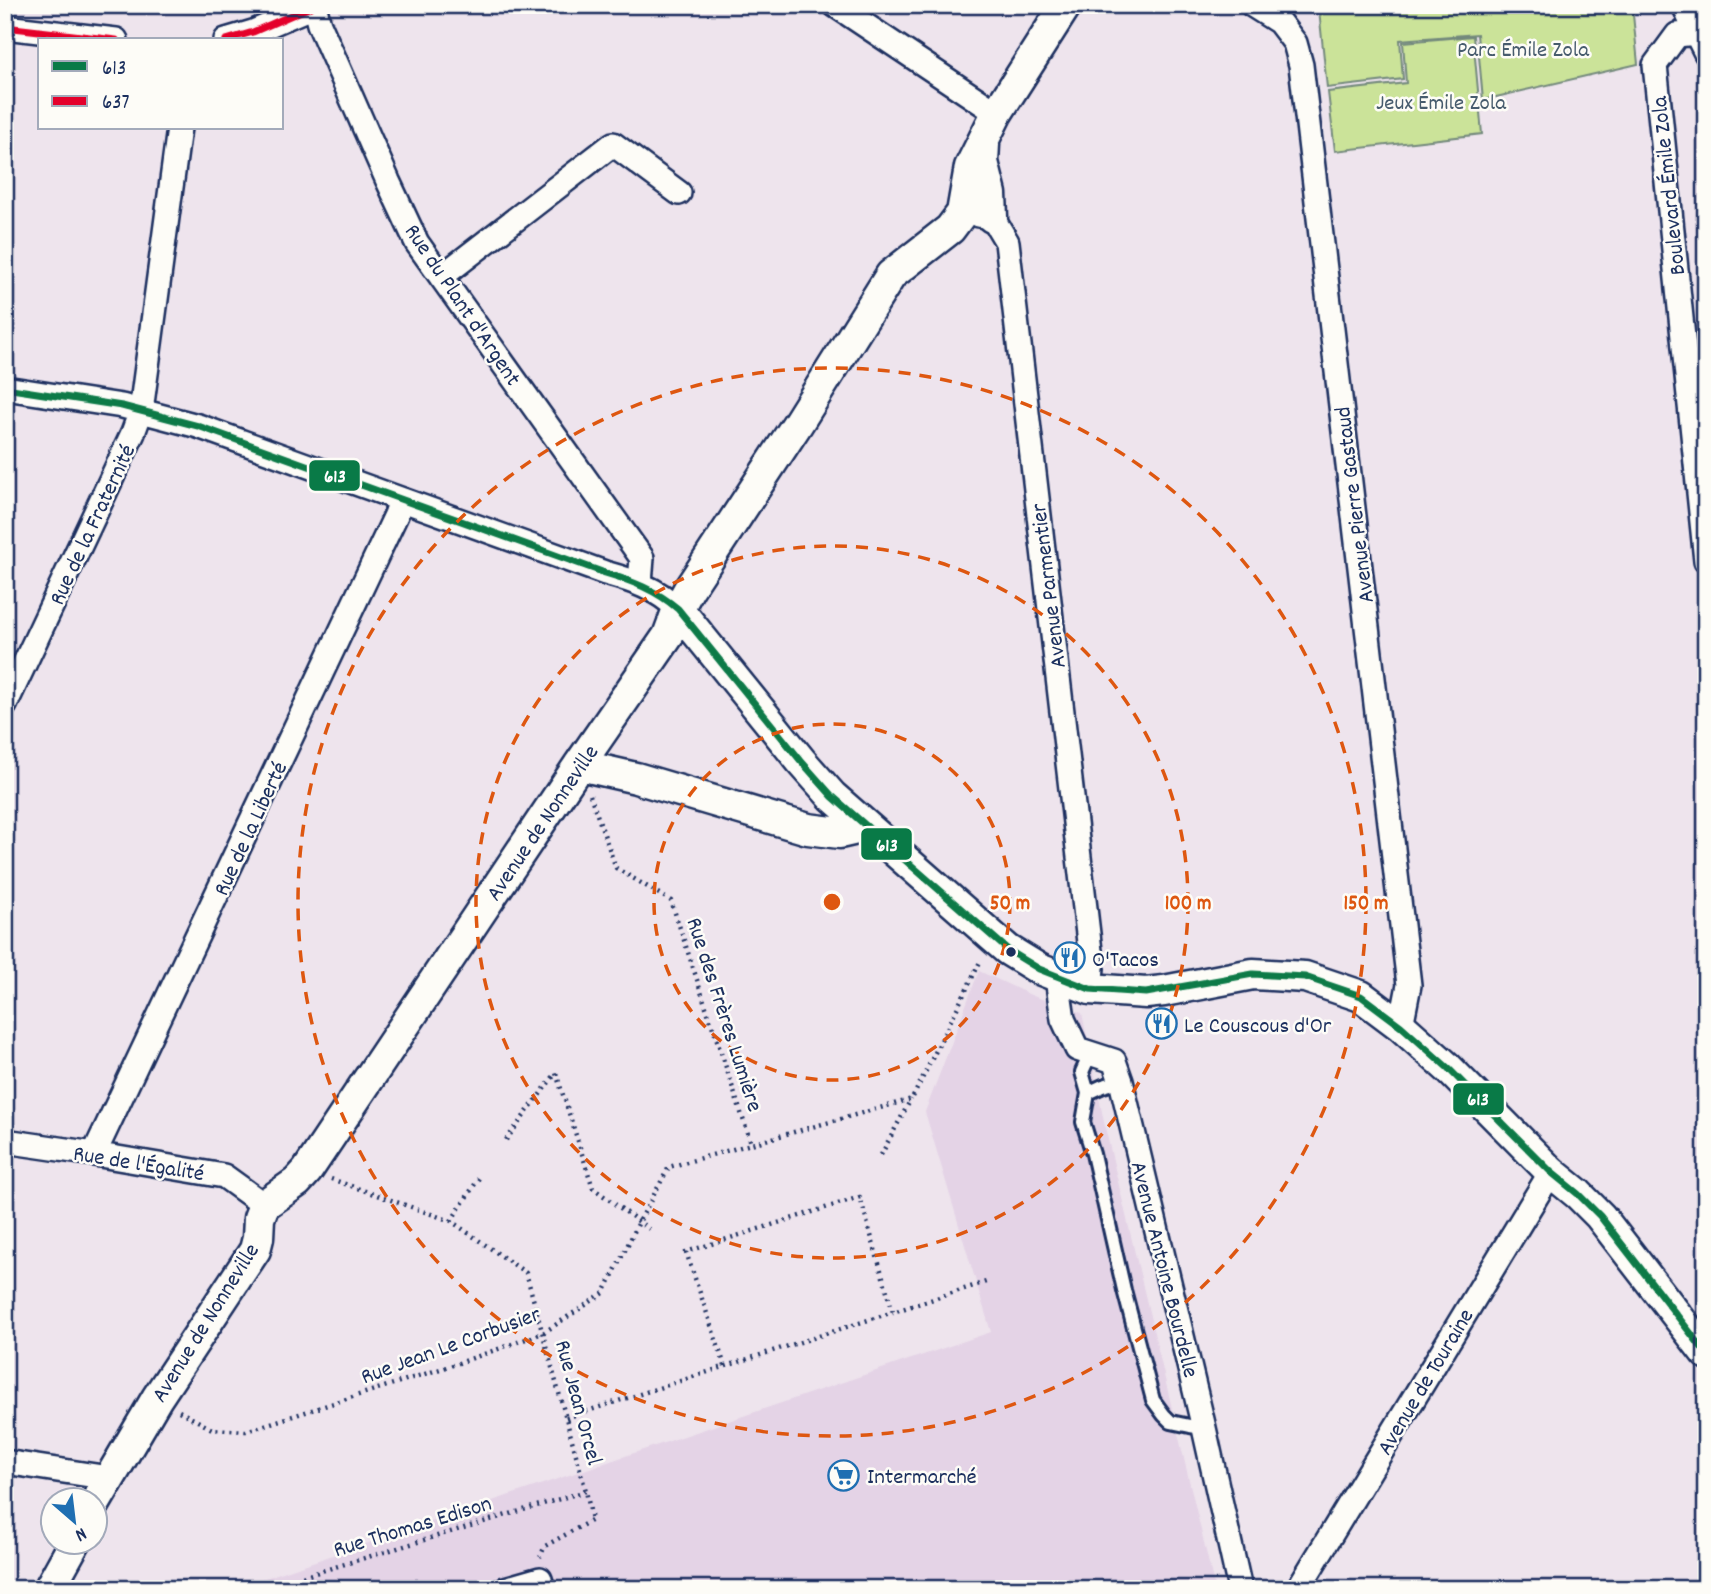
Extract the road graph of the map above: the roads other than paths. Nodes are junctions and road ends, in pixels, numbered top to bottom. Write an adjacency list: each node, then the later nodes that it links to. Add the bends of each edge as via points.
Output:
1 (314, 5): 8 (street); 16 (street, Rue du Plant d'Argent, via 394,193)
2 (835, 5): 10 (street)
3 (1066, 5): 10 (street)
4 (1252, 5): 28 (street, Avenue Pierre Gastaud, via 1279,22 1295,43 1301,65 1409,985)
5 (1684, 5): 9 (street, Boulevard Émile Zola)
6 (5, 27): 7 (street)
7 (99, 38)
8 (233, 38)
9 (1701, 43): 20 (street, Boulevard Émile Zola, via 1677,35 1655,65)
10 (997, 113): 12 (street)
11 (179, 130): 18 (street, Rue de la Fraternité)
12 (984, 140): 14 (street, via 970,167); 15 (street)
13 (679, 193): 16 (street, via 612,144)
14 (962, 213): 15 (street); 22 (street, Avenue de Nonneville, via 950,229 891,275)
15 (992, 217): 27 (street, Avenue Parmentier, via 1007,242 1092,968)
16 (441, 277): 21 (street, Rue du Plant d'Argent, via 642,558)
17 (5, 388): 18 (street)
18 (141, 411): 19 (street, via 198,426); 23 (street, Rue de la Fraternité)
19 (401, 500): 21 (street); 33 (street, Rue de la Liberté)
20 (1706, 561)
21 (640, 583): 22 (street, via 666,597)
22 (678, 610): 24 (street, Avenue de Nonneville, via 668,636); 25 (street, via 809,770)
23 (5, 705)
24 (579, 765): 25 (street, via 808,829 840,833); 35 (street, Avenue de Nonneville, via 307,1171)
25 (866, 827): 26 (street, via 1008,950)
26 (1057, 978): 27 (street); 29 (street, Avenue Antoine Bourdelle, via 1063,1020 1077,1049)
27 (1090, 989): 28 (street, via 1164,992 1253,974 1305,977 1361,996)
28 (1401, 1026): 34 (street)
29 (1101, 1056): 30 (street, Avenue Antoine Bourdelle, via 1114,1061); 31 (lane, via 1087,1061 1082,1072)
30 (1121, 1082): 31 (lane); 37 (street, Avenue Antoine Bourdelle)
31 (1088, 1093): 37 (lane, via 1083,1122 1153,1400 1171,1422)
32 (5, 1142): 33 (street, Rue de l'Égalité)
33 (94, 1154): 35 (street, Rue de l'Égalité, via 224,1176)
34 (1551, 1172): 36 (street, via 1600,1216); 46 (street, Avenue de Touraine)
35 (264, 1205): 39 (street, Avenue de Nonneville, via 255,1250)
36 (1706, 1353)
37 (1205, 1428): 45 (street, Avenue Antoine Bourdelle)
38 (5, 1462): 39 (street)
39 (109, 1478): 40 (street, Avenue de Nonneville)
40 (105, 1486)
41 (67, 1556): 43 (street)
42 (541, 1584): 44 (street)
43 (49, 1589)
44 (505, 1589)
45 (1240, 1589)
46 (1297, 1589)

